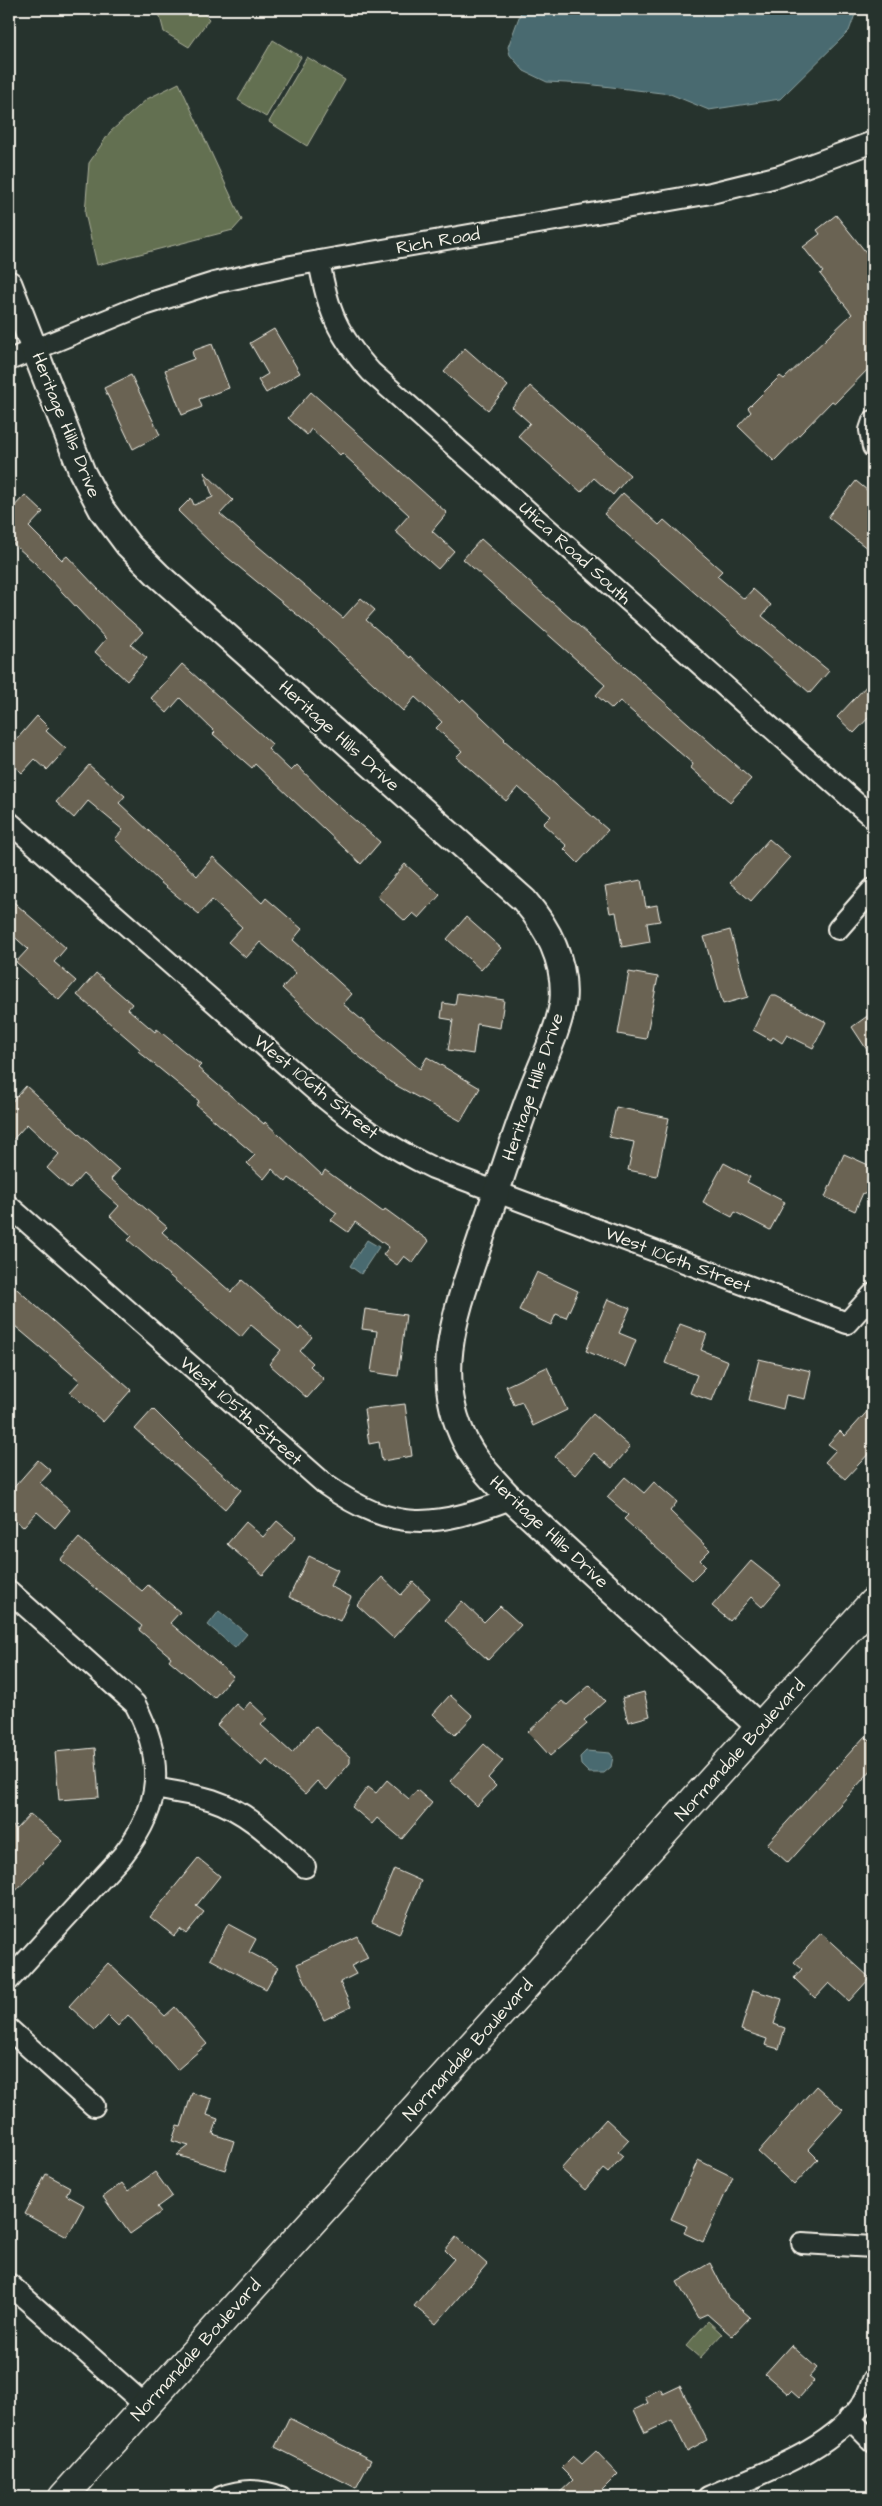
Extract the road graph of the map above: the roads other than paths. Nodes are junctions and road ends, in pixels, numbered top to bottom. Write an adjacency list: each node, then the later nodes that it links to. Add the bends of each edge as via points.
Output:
1 (873, 144): 2 (street, Rich Road, via 780,176 711,192)
2 (319, 261): 4 (street, Rich Road, via 214,283 141,306); 8 (street, Utica Road South, via 333,319 350,348 371,372)
3 (9, 284): 4 (street, Heritage Hills Drive)
4 (35, 350): 5 (street, Rich Road); 12 (street, Heritage Hills Drive, via 82,472 102,510 128,545 524,900 542,921 555,946 562,972 563,1000)
5 (9, 360)
6 (873, 421): 7 (street, via 870,430)
7 (873, 447)
8 (873, 818)
9 (9, 822): 12 (street, West 106th Street, via 355,1123 392,1148 433,1168)
10 (873, 889): 11 (street)
11 (838, 929)
12 (497, 1192): 14 (street, West 106th Street, via 847,1323); 15 (street, Heritage Hills Drive, via 450,1337 448,1374 454,1409 466,1443 486,1473)
13 (9, 1206): 15 (street, West 105th Street, via 350,1503 377,1515 408,1521 438,1521 468,1515)
14 (873, 1294)
15 (511, 1499): 18 (street, Heritage Hills Drive)
16 (9, 1591): 19 (street, via 136,1704 149,1730 155,1759)
17 (873, 1602): 18 (main road, Normandale Boulevard)
18 (760, 1727): 28 (main road, Normandale Boulevard)
19 (155, 1788): 20 (street, via 211,1800 236,1810 258,1824); 21 (street, via 139,1835)
20 (305, 1867)
21 (9, 1980)
22 (9, 2029): 23 (street)
23 (94, 2106)
24 (802, 2243): 25 (street)
25 (873, 2247)
26 (9, 2284): 28 (street)
27 (873, 2380): 29 (street, via 864,2402)
28 (145, 2406): 31 (main road, Normandale Boulevard)
29 (849, 2418): 30 (street); 34 (street, via 814,2449)
30 (873, 2442)
31 (63, 2497)
32 (221, 2497): 33 (street, via 245,2490)
33 (281, 2497)
34 (708, 2497)

